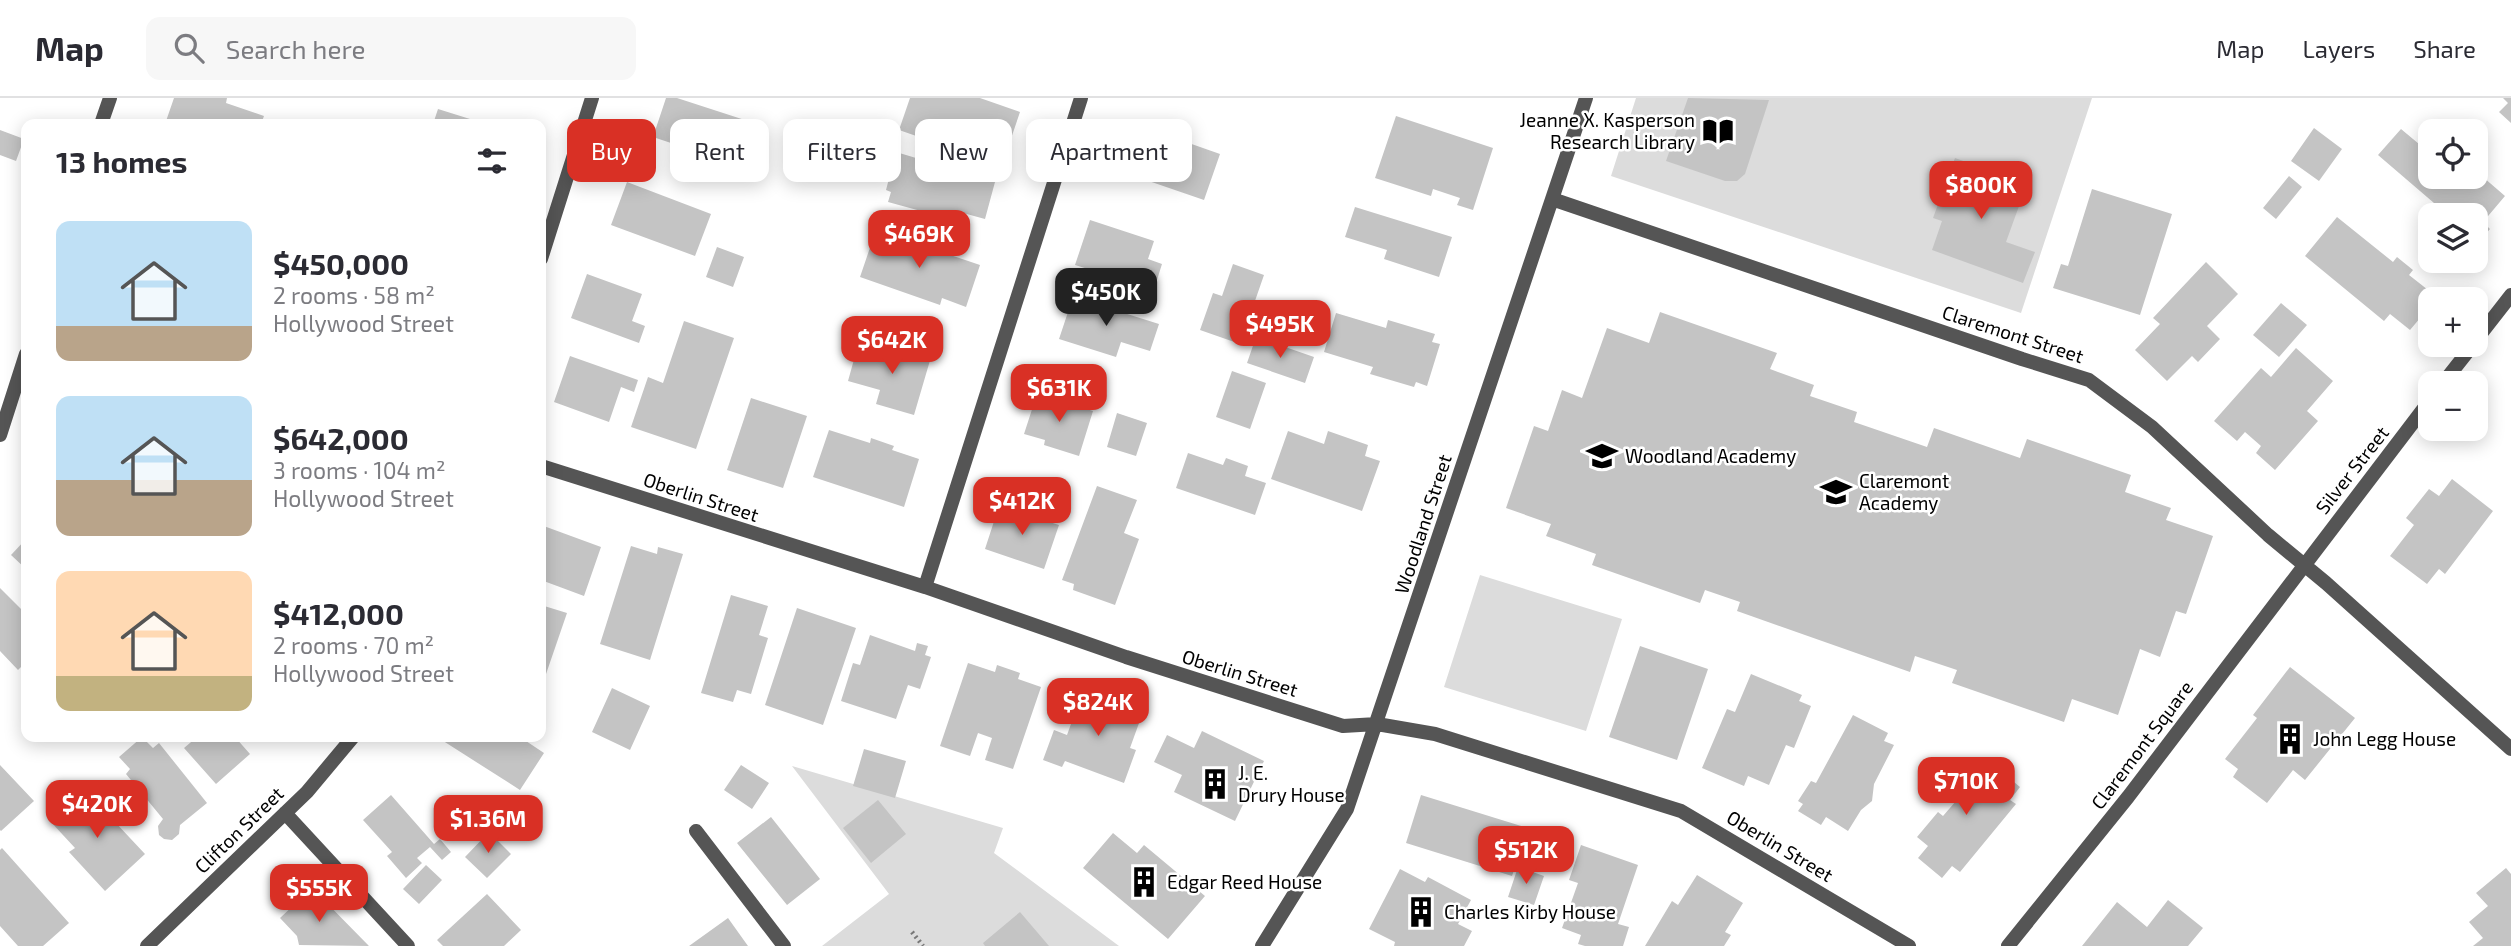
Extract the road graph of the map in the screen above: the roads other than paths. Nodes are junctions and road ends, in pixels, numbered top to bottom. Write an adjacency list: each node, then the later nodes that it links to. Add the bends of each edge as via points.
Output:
1 (110, 98): 5 (street)
2 (592, 98): 7 (street)
3 (1082, 98): 17 (street)
4 (1586, 98): 6 (street, Woodland Street)
5 (103, 119)
6 (1552, 199): 16 (street, Claremont Street, via 2090,380 2152,427); 18 (street, Woodland Street)
7 (546, 243)
8 (2511, 295): 9 (street)
9 (2488, 325)
10 (2464, 357): 12 (street)
11 (21, 370): 14 (street)
12 (2452, 371)
13 (2418, 416): 16 (street, Silver Street)
14 (0, 435)
15 (546, 468): 17 (street, Oberlin Street)
16 (2304, 565): 20 (street, Claremont Street); 28 (street, Claremont Square)
17 (925, 587): 18 (street, Oberlin Street, via 1343,726)
18 (1377, 724): 26 (street, Woodland Street, via 1347,809); 27 (street, Oberlin Street, via 1435,734 1681,811)
19 (349, 742): 21 (street, Clifton Street)
20 (2511, 749)
21 (285, 813): 23 (street, Clifton Street); 24 (street)
22 (695, 831): 25 (street)
23 (147, 946)
24 (408, 946)
25 (785, 946)
26 (1262, 946)
27 (1909, 946)
28 (2008, 946)

